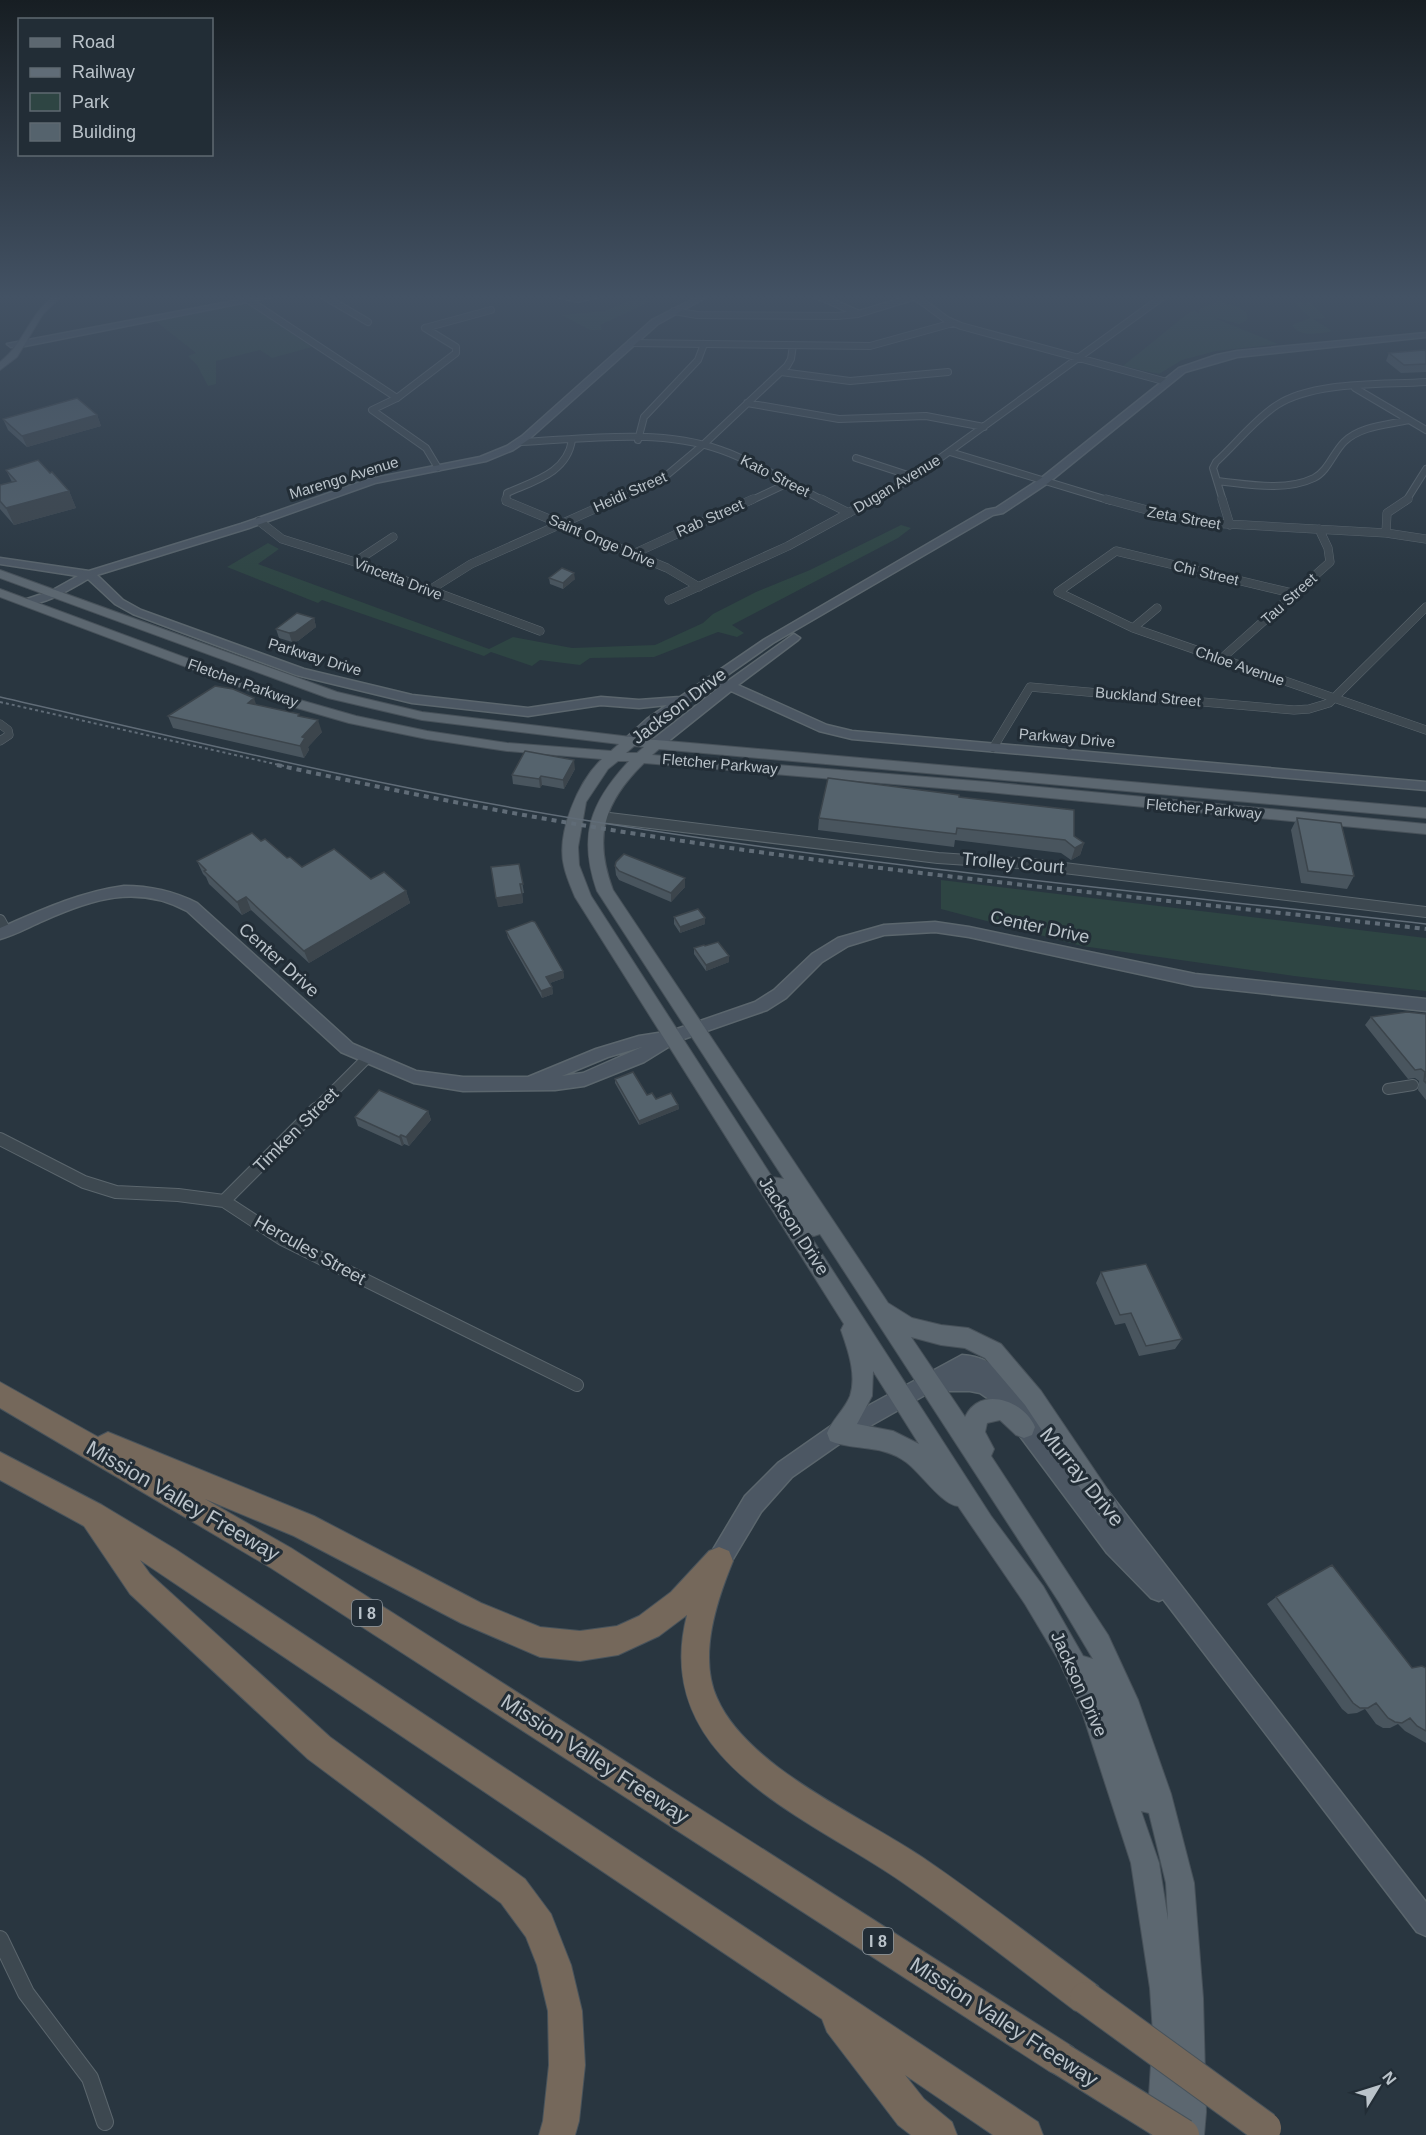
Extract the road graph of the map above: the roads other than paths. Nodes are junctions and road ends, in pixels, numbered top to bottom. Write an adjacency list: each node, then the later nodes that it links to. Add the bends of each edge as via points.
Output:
1 (392, 395): 10 (street)
2 (401, 395): 10 (street)
3 (573, 395): 17 (street, Marengo Avenue)
4 (666, 395): 16 (street, via 644,417)
5 (757, 395): 11 (street, Heidi Street)
6 (1029, 395): 13 (street, Dugan Avenue)
7 (1151, 395): 24 (street, Jackson Drive)
8 (1304, 395): 25 (street, via 1276,405 1216,462 1213,468)
9 (1364, 395): 12 (street)
10 (397, 398): 21 (street, via 372,410 426,448)
11 (747, 404): 13 (street, via 838,419 926,416); 18 (street, Heidi Street)
12 (1409, 420): 14 (street); 25 (street, via 1352,436 1322,472 1308,480 1275,484)
13 (984, 427): 19 (street, Dugan Avenue)
14 (1426, 430)
15 (572, 440): 16 (street, Kato Street); 17 (street, Kato Street); 30 (street, Saint Onge Drive, via 572,452 565,463 507,493 505,498)
16 (638, 440): 18 (street, Kato Street)
17 (520, 442): 21 (street, Marengo Avenue, via 483,459)
18 (704, 444): 26 (street, Kato Street); 30 (street, Heidi Street, via 661,480)
19 (950, 452): 23 (street, Dugan Avenue); 24 (street, Zeta Street)
20 (856, 458): 23 (street)
21 (438, 468): 29 (street, Marengo Avenue, via 374,481)
22 (1426, 469): 33 (street, via 1408,498 1384,518)
23 (914, 477): 28 (street, Dugan Avenue)
24 (1044, 480): 27 (street, Jackson Drive); 31 (street, Zeta Street, via 1155,514)
25 (1217, 481): 31 (street)
26 (788, 483): 28 (street, Kato Street); 37 (street, Rab Street)
27 (999, 512): 54 (street, Jackson Drive, via 985,515 769,641); 55 (street, Jackson Drive, via 1000,515 787,642)
28 (849, 513): 42 (street, Dugan Avenue)
29 (259, 521): 39 (street, Vincetta Drive, via 282,538); 41 (street, Marengo Avenue)
30 (559, 523): 37 (street, Saint Onge Drive); 43 (street, Heidi Street, via 471,564)
31 (1230, 525): 32 (street, Zeta Street)
32 (1319, 530): 33 (street, Zeta Street); 46 (street, Tau Street, via 1330,562)
33 (1386, 533): 35 (street, Zeta Street)
34 (393, 537): 39 (street)
35 (1426, 539)
36 (1116, 551): 46 (street, Chi Street); 51 (street, Chloe Avenue, via 1058,592)
37 (633, 554): 42 (street, Saint Onge Drive, via 668,568)
38 (0, 561): 41 (street)
39 (355, 562): 43 (street, Vincetta Drive)
40 (0, 574): 45 (main road, Fletcher Parkway)
41 (89, 574): 45 (street, Marengo Avenue); 58 (street, Parkway Drive, via 119,602 137,612 300,672 375,692 528,712 601,701)
42 (699, 587): 47 (street, Dugan Avenue)
43 (428, 591): 52 (street, Vincetta Drive)
44 (0, 593): 48 (main road, Fletcher Parkway)
45 (55, 593): 48 (street, Marengo Avenue); 63 (main road, Fletcher Parkway, via 306,685 379,707 477,724)
46 (1296, 594): 53 (street, Tau Street)
47 (669, 600)
48 (33, 604): 66 (main road, Fletcher Parkway, via 295,703 354,720 507,747)
49 (1426, 607): 56 (street)
50 (1157, 608): 51 (street)
51 (1133, 628): 53 (street, Chloe Avenue)
52 (540, 631)
53 (1221, 659): 56 (street, Chloe Avenue)
54 (715, 679): 55 (street, Parkway Drive); 57 (street, Jackson Drive)
55 (729, 686): 64 (street, Jackson Drive); 65 (street, Parkway Drive, via 839,733)
56 (1335, 698): 61 (street, Chloe Avenue); 65 (street, Buckland Street, via 1309,709 1294,710 1030,687)
57 (684, 700): 58 (street, Parkway Drive); 59 (street, Jackson Drive)
58 (639, 704): 59 (street)
59 (657, 718): 63 (street, Jackson Drive)
60 (0, 724): 62 (street, via 9,735)
61 (1426, 730)
62 (0, 741)
63 (631, 741): 64 (main road, Fletcher Parkway); 66 (main road, Jackson Drive)
64 (656, 744): 67 (main road, Jackson Drive); 69 (main road, Fletcher Parkway)
65 (993, 748): 68 (street, Parkway Drive)
66 (615, 756): 67 (main road, Fletcher Parkway); 76 (main road, Jackson Drive, via 603,766 579,802 570,847 572,865 582,897)
67 (640, 758): 70 (main road, Jackson Drive, via 624,772); 71 (main road, Fletcher Parkway)
68 (1426, 786)
69 (1426, 813)
70 (601, 817): 72 (street, Trolley Court); 75 (main road, Jackson Drive, via 594,846 605,891)
71 (1426, 829)
72 (1426, 912)
73 (2, 928): 77 (street, Center Drive, via 86,899 131,891 169,895 192,907 347,1048)
74 (1426, 1005): 75 (street, Center Drive, via 1195,980 935,927 884,930 843,942 817,958 770,1000)
75 (696, 1029): 76 (street, Center Drive); 83 (main road, Jackson Drive)
76 (672, 1037): 77 (street, Center Drive, via 638,1058 584,1078 555,1083 463,1084 414,1077); 81 (main road, Jackson Drive)
77 (364, 1057): 82 (street, Timken Street)
78 (1413, 1085): 79 (street)
79 (1388, 1089)
80 (0, 1138): 82 (street, Hercules Street, via 84,1182 116,1192)
81 (768, 1186): 83 (main road, via 784,1188 808,1222); 84 (main road, Jackson Drive)
82 (224, 1201): 87 (street, Hercules Street, via 282,1239)
83 (839, 1247): 85 (main road, Jackson Drive)
84 (841, 1300): 89 (main road, Jackson Drive); 92 (main road, via 860,1350 862,1372 858,1404)
85 (878, 1306): 86 (main road, Jackson Drive); 94 (main road, via 907,1326 968,1338 993,1351 1033,1398)
86 (929, 1382): 89 (street, Murray Drive); 91 (street, Murray Drive, via 978,1382 1003,1397); 94 (street, Murray Drive, via 962,1364 974,1364 992,1373 1027,1408); 97 (main road, Jackson Drive)
87 (576, 1385)
88 (0, 1394): 90 (highway, Mission Valley Freeway / I 8)
89 (903, 1397): 92 (street, Murray Drive); 96 (main road, Jackson Drive)
90 (32, 1413): 98 (highway, via 304,1526 471,1613 540,1642 580,1646 618,1640 649,1626 681,1602); 111 (highway, Mission Valley Freeway / I 8, bridge, via 281,1558)
91 (1024, 1427): 97 (main road, via 1007,1412 991,1409 980,1414 973,1426 974,1436 1024,1511); 99 (street, Murray Drive, via 1115,1545)
92 (838, 1433): 96 (main road, via 880,1437 908,1448); 98 (street, Murray Drive, via 768,1486 737,1527)
93 (0, 1465): 95 (highway)
94 (1106, 1507): 99 (street, Murray Drive)
95 (92, 1515): 104 (highway, via 165,1559); 107 (highway, via 140,1584 319,1748 478,1863 520,1900 539,1926 555,1965 565,2011 567,2065)
96 (983, 1524): 100 (main road, Jackson Drive, via 1034,1595)
97 (1031, 1539): 101 (main road, Jackson Drive, via 1099,1644 1125,1700 1158,1794)
98 (718, 1561): 106 (highway, bridge, via 695,1641 696,1675 706,1710 744,1759 909,1868)
99 (1209, 1640): 102 (street, Murray Drive)
100 (1076, 1670): 101 (main road, via 1085,1668 1091,1672 1101,1687); 110 (main road, Jackson Drive, via 1113,1762 1145,1863 1165,1988 1168,2033)
101 (1180, 1883): 112 (main road, Jackson Drive, via 1188,1998)
102 (1426, 1923)
103 (0, 1940): 105 (street, via 26,1993 90,2078)
104 (828, 2005): 108 (highway, via 911,2112); 109 (highway)
105 (105, 2122)
106 (1270, 2131)
107 (557, 2135)
108 (939, 2135)
109 (1025, 2135)
110 (1162, 2135)
111 (1183, 2135)
112 (1188, 2135)

